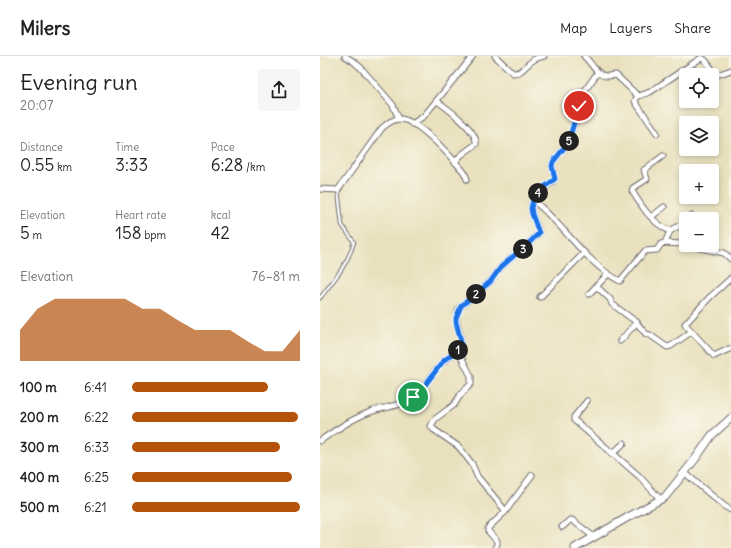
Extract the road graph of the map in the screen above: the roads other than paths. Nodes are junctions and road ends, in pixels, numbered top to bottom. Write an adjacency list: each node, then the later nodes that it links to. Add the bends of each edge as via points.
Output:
1 (345, 56): 11 (street, via 361,68 392,105)
2 (473, 56): 10 (street)
3 (495, 56): 4 (street, via 515,74 532,60)
4 (544, 56)
5 (584, 56): 8 (street)
6 (731, 66): 7 (street)
7 (731, 70): 9 (street, via 716,74 701,58 650,92)
8 (598, 72): 9 (street, via 606,76 616,75); 19 (street, via 584,92 568,143 553,162 555,179 535,194)
9 (638, 95): 13 (street, via 635,101)
10 (437, 101): 12 (street, via 424,116); 15 (street, via 466,126 477,141)
11 (399, 119): 12 (street); 18 (street, via 389,122 382,128)
12 (412, 124): 15 (street, via 429,136)
13 (657, 133)
14 (663, 156): 21 (street, via 644,170 647,179 632,190)
15 (455, 162): 16 (street)
16 (467, 179)
17 (320, 189): 18 (street)
18 (338, 190): 32 (lane, via 342,226 354,242 342,269)
19 (533, 200): 25 (street); 37 (street, via 532,214 539,233 501,267 490,282 459,308 456,322 461,341)
20 (664, 207): 21 (street)
21 (651, 217): 23 (street, via 660,227)
22 (679, 226): 23 (street)
23 (670, 231): 24 (street)
24 (664, 243): 26 (street, via 724,253); 27 (street, via 657,250 645,251 621,282)
25 (584, 253): 27 (street); 31 (street)
26 (731, 259)
27 (608, 274): 29 (street)
28 (731, 278): 34 (street, via 685,322)
29 (596, 286): 30 (street); 33 (street, via 612,304)
30 (589, 294)
31 (540, 297)
32 (320, 298)
33 (637, 322): 34 (street, via 646,334 669,347); 35 (street)
34 (691, 332): 36 (street, via 714,356)
35 (620, 341)
36 (731, 349)
37 (458, 351): 40 (street, via 444,360 413,397 401,404 357,418); 47 (street, via 471,376 471,384 454,405 435,419 431,426 459,447 472,464 477,476 503,506)
38 (588, 401): 42 (street, via 573,419)
39 (731, 418): 43 (street, via 712,435)
40 (320, 441)
41 (624, 443): 42 (street)
42 (612, 454): 45 (street, via 639,476)
43 (685, 473): 45 (street); 46 (street)
44 (532, 475): 47 (street)
45 (661, 500): 49 (street)
46 (731, 510)
47 (505, 512): 50 (street, via 488,528 497,541)
48 (562, 527): 49 (street, via 572,520)
49 (594, 537): 51 (street)
50 (495, 548)
51 (576, 548)

